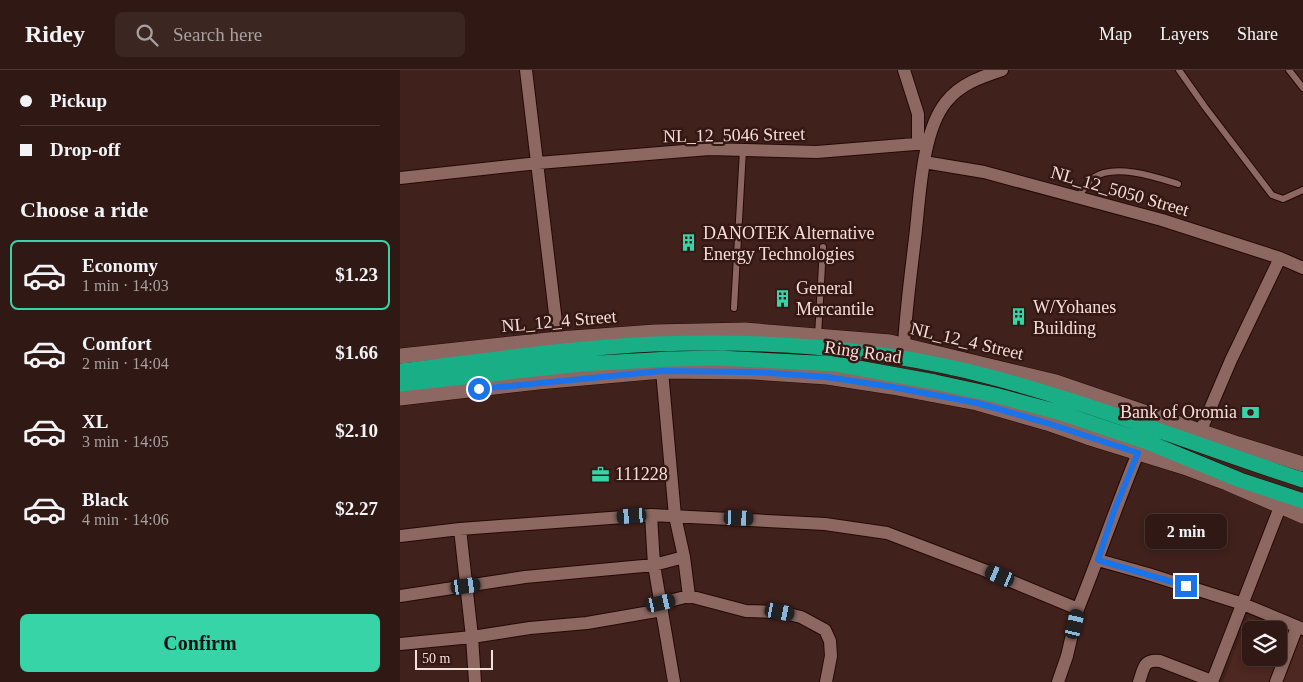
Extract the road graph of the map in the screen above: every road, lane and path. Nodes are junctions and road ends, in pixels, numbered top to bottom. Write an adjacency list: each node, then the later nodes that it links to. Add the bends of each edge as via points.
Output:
1 (526, 70): 9 (street)
2 (904, 70): 7 (street, via 918,114)
3 (1002, 70): 7 (street, via 976,79 956,91 945,103)
4 (1179, 70): 13 (lane, via 1272,195 1284,199)
5 (1289, 70): 6 (lane)
6 (1303, 88)
7 (923, 144): 8 (street, NL_12_5046 Street, via 817,152); 10 (street)
8 (743, 150): 9 (street, NL_12_5046 Street, via 710,149); 18 (lane)
9 (538, 162): 11 (street, NL_12_5046 Street); 20 (street)
10 (924, 162): 14 (street, NL_12_5050 Street, via 984,172); 21 (street)
11 (400, 178)
12 (1178, 184): 14 (lane, via 1145,173 1114,172 1092,179)
13 (1303, 190)
14 (1078, 197): 16 (street, NL_12_5050 Street)
15 (823, 247): 19 (lane)
16 (1280, 258): 17 (street, NL_12_5050 Street); 27 (street)
17 (1303, 268)
18 (734, 308)
19 (818, 336): 20 (street, NL_12_4 Street, via 745,330); 21 (street, NL_12_4 Street)
20 (558, 339): 22 (street, NL_12_4 Street)
21 (904, 344): 27 (street, NL_12_4 Street, via 1056,382)
22 (400, 356)
23 (400, 371): 29 (highway, Ring Road, via 652,344 732,342 854,351 958,369 1064,397)
24 (662, 371): 26 (street); 28 (street, via 827,377 892,387 977,403); 38 (street)
25 (400, 384): 32 (highway, Ring Road, via 581,364 670,359 836,364 935,382 1058,412 1150,443)
26 (400, 398)
27 (1201, 430): 30 (street, NL_12_4 Street)
28 (1138, 453): 35 (street, via 1227,483); 42 (street)
29 (1242, 460): 31 (highway); 33 (highway, Ring Road)
30 (1303, 464)
31 (1303, 469)
32 (1240, 480): 34 (highway, Ring Road); 36 (highway)
33 (1303, 480)
34 (1303, 501)
35 (1280, 507): 36 (street); 47 (street)
36 (1303, 514)
37 (651, 515): 38 (street); 39 (street); 43 (street)
38 (675, 516): 41 (street); 49 (street, via 825,524 887,533)
39 (460, 529): 40 (street); 44 (street)
40 (400, 536)
41 (684, 557): 43 (street); 46 (street)
42 (1098, 560): 47 (street); 49 (street)
43 (654, 565): 44 (street); 48 (street)
44 (466, 586): 45 (street); 51 (street)
45 (400, 596)
46 (689, 596): 48 (street); 55 (street, via 746,611 780,612 801,617 825,630 830,641)
47 (1243, 604): 50 (street); 58 (street)
48 (662, 607): 51 (street, via 587,623); 54 (street)
49 (1078, 609): 56 (street)
50 (1300, 628): 59 (street)
51 (472, 637): 52 (street); 53 (street)
52 (400, 644)
53 (475, 682)
54 (674, 682)
55 (826, 682)
56 (1058, 682)
57 (1139, 682): 58 (street, via 1145,664 1153,660)
58 (1212, 682)
59 (1276, 682)

